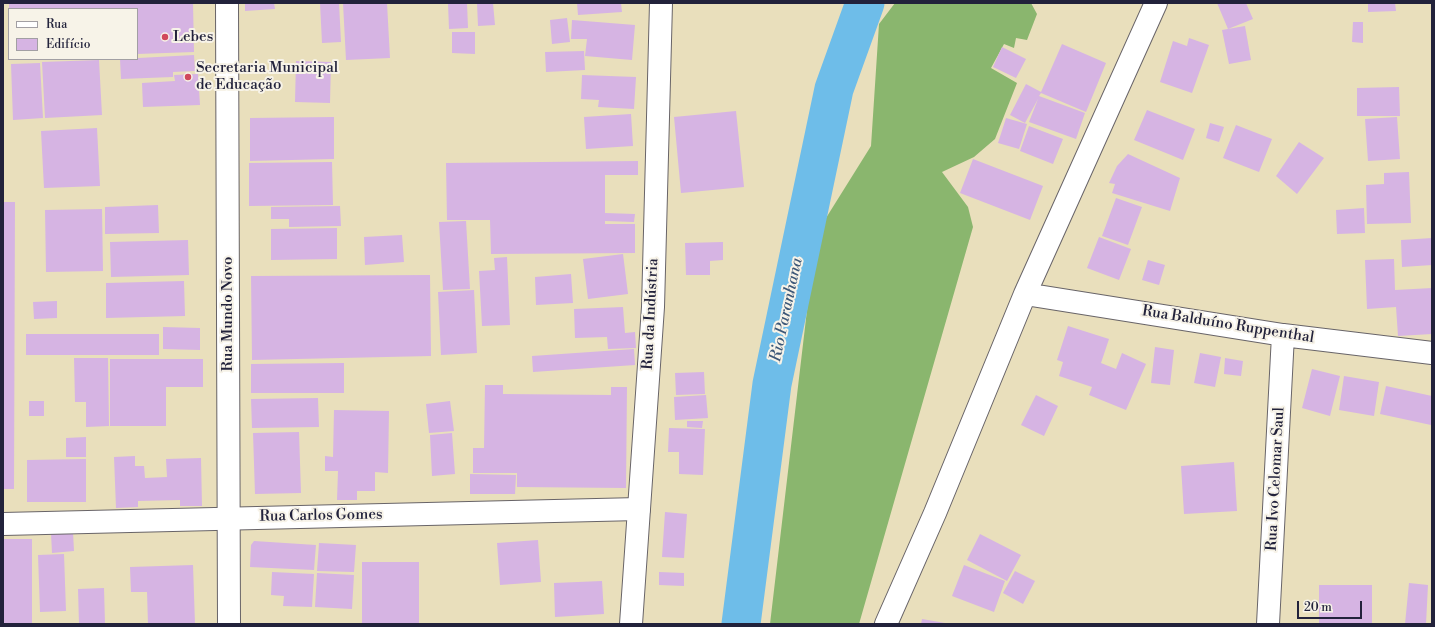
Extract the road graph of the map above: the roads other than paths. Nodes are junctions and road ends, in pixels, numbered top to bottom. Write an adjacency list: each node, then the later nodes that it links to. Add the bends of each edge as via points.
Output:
1 (227, 3): 8 (street, Rua Mundo Novo)
2 (660, 3): 7 (street, Rua da Indústria, via 653,307)
3 (1156, 3): 4 (street)
4 (1025, 294): 5 (street, Rua Balduíno Ruppenthal); 12 (street, via 935,513)
5 (1283, 335): 6 (street, Rua Balduíno Ruppenthal); 13 (street, Rua Ivo Celomar Saul)
6 (1432, 353)
7 (638, 509): 8 (street, Rua Carlos Gomes); 11 (street, Rua da Indústria)
8 (229, 518): 9 (street, Rua Carlos Gomes); 10 (street, Rua Mundo Novo)
9 (3, 524)
10 (229, 624)
11 (630, 624)
12 (886, 624)
13 (1268, 624)

